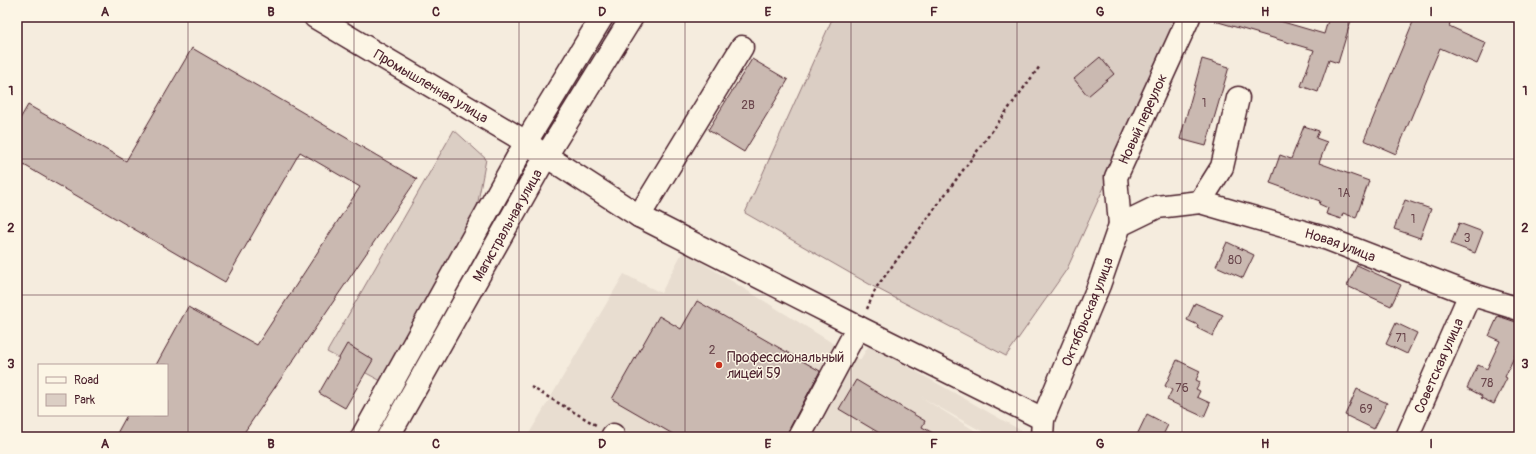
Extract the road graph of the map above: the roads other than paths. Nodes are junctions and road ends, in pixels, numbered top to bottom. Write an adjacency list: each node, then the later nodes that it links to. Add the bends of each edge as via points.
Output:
1 (315, 17): 7 (street, Промышленная улица)
2 (602, 17): 7 (street, Магистральная улица)
3 (632, 17): 8 (street, Магистральная улица)
4 (1189, 17): 11 (street, Новый переулок, via 1116,177)
5 (742, 47): 10 (street)
6 (1238, 98): 9 (street, via 1222,167)
7 (526, 142): 8 (street, Промышленная улица); 16 (street, Магистральная улица)
8 (546, 156): 10 (street, Промышленная улица); 17 (street, Магистральная улица)
9 (1200, 202): 11 (street, Новая улица, via 1157,207); 12 (street, Новая улица, via 1328,239)
10 (639, 216): 14 (street, Промышленная улица)
11 (1120, 224): 15 (street, Октябрьская улица)
12 (1470, 294): 13 (street, Новая улица); 19 (street, Советская улица)
13 (1519, 310)
14 (858, 327): 15 (street, Промышленная улица); 18 (street)
15 (1043, 428)
16 (362, 437)
17 (388, 437)
18 (799, 437)
19 (1407, 437)

